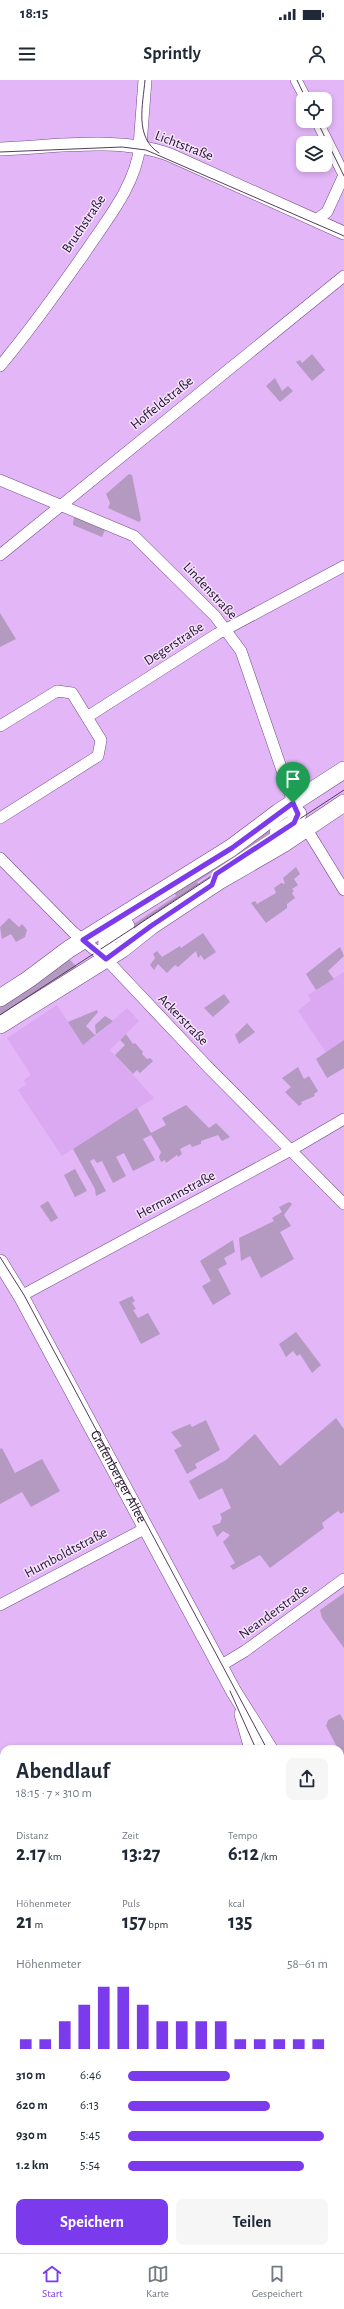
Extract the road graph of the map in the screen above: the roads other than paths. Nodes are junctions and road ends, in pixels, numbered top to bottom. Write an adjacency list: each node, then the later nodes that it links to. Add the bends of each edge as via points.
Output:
1 (145, 80): 5 (street, Bruchstraße)
2 (296, 80): 3 (street)
3 (302, 92)
4 (320, 128): 7 (street)
5 (140, 146): 6 (street, Lichtstraße, via 116,144); 8 (street, Lichtstraße, via 170,155); 11 (street, Bruchstraße, via 137,166 124,194 38,321)
6 (0, 149)
7 (344, 175): 8 (street, via 327,212)
8 (316, 220): 9 (street, Lichtstraße)
9 (344, 233)
10 (344, 276): 13 (street, Hoffeldstraße)
11 (0, 366)
12 (0, 480): 13 (street, Lindenstraße)
13 (62, 506): 14 (street, Hoffeldstraße); 16 (street, Lindenstraße, via 138,539)
14 (0, 555)
15 (344, 566): 16 (street, Degerstraße)
16 (226, 629): 17 (street, Degerstraße); 21 (street, Lindenstraße, via 241,651)
17 (87, 717): 18 (street, via 72,693 57,691); 22 (street, via 101,740 98,756)
18 (0, 726)
19 (344, 770): 21 (main road)
20 (344, 803): 21 (main road)
21 (299, 815): 24 (main road, via 232,848); 25 (street, Lindenstraße); 27 (main road, via 294,823 216,874 212,885)
22 (0, 818)
23 (0, 858): 26 (street, Ackerstraße)
24 (172, 887): 26 (main road); 27 (main road, via 164,901 107,938)
25 (344, 890)
26 (83, 940): 27 (street, Ackerstraße); 28 (main road)
27 (106, 959): 29 (main road); 31 (street, Ackerstraße)
28 (0, 998)
29 (0, 1025)
30 (344, 1119): 31 (street, Hermannstraße)
31 (291, 1150): 32 (street, Ackerstraße); 34 (street, Hermannstraße)
32 (344, 1204)
33 (0, 1262): 34 (main road, Grafenberger Allee)
34 (21, 1296): 35 (main road, Grafenberger Allee)
35 (146, 1528): 37 (street, Humboldtstraße); 38 (main road, Grafenberger Allee)
36 (344, 1579): 38 (street, Neanderstraße, via 245,1652)
37 (0, 1605)
38 (220, 1666): 39 (main road, Grafenberger Allee)
39 (234, 1692): 40 (main road, Grafenberger Allee); 41 (main road, Grafenberger Allee)
40 (251, 1745)
41 (267, 1745)

